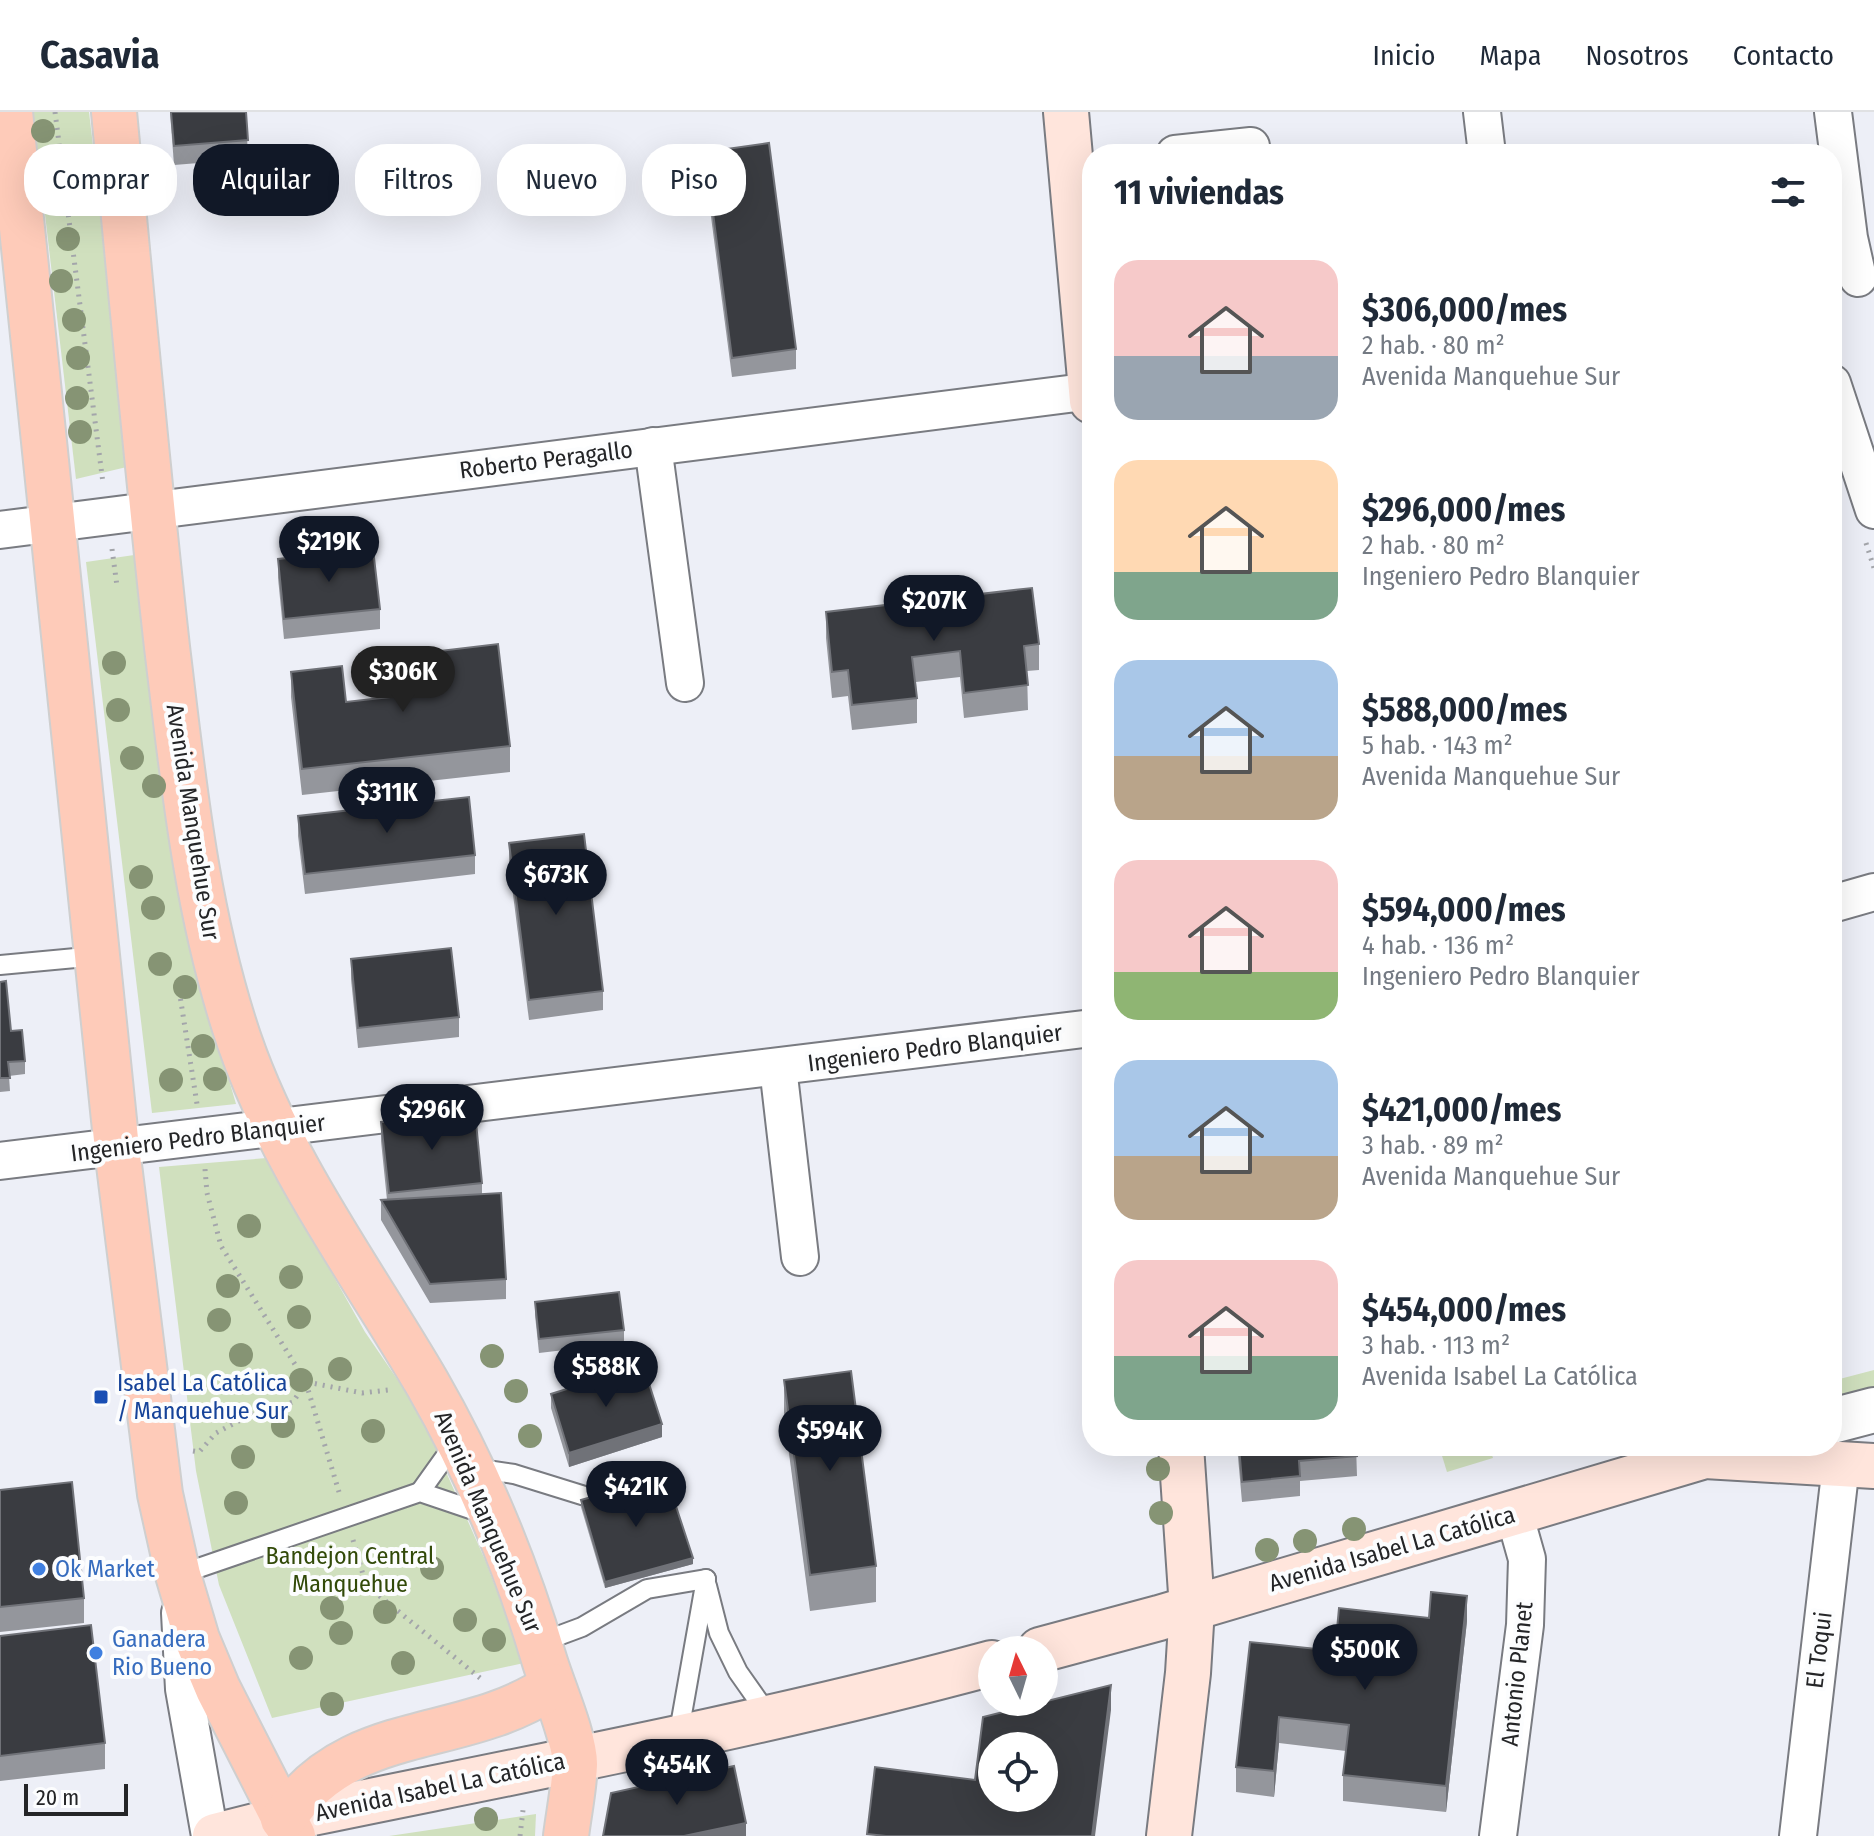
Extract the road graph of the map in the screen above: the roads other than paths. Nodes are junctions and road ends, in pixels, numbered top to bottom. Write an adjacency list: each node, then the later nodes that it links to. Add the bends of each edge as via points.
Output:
1 (10, 112): 16 (main road)
2 (114, 112): 14 (main road, Avenida Manquehue Sur)
3 (1066, 112): 8 (main road)
4 (1482, 112): 6 (street)
5 (1833, 112): 7 (street)
6 (1486, 144)
7 (1837, 144)
8 (1082, 163)
9 (1842, 183): 10 (street)
10 (1855, 279)
11 (1082, 392): 13 (street, Roberto Peragallo)
12 (1842, 413): 15 (street)
13 (653, 446): 14 (street, Roberto Peragallo); 18 (street)
14 (152, 510): 16 (street, Roberto Peragallo); 25 (main road, Avenida Manquehue Sur, via 194,855 212,945 240,1040)
15 (1874, 510)
16 (52, 523): 17 (street, Roberto Peragallo); 21 (main road)
17 (0, 530)
18 (685, 683)
19 (1874, 892): 20 (street)
20 (1842, 901)
21 (97, 956): 22 (lane); 26 (main road)
22 (0, 965)
23 (1082, 1029): 24 (street, Ingeniero Pedro Blanquier)
24 (778, 1067): 25 (street, Ingeniero Pedro Blanquier); 28 (street, Ingeniero Pedro Blanquier)
25 (275, 1129): 26 (street, Ingeniero Pedro Blanquier); 31 (main road, Avenida Manquehue Sur, via 428,1384)
26 (117, 1149): 27 (street, Ingeniero Pedro Blanquier); 40 (main road, via 153,1445)
27 (0, 1161)
28 (800, 1257)
29 (1874, 1410): 30 (street)
30 (1842, 1418)
31 (463, 1454): 36 (lane); 37 (lane); 39 (main road, Avenida Manquehue Sur)
32 (1182, 1456): 42 (main road)
33 (1707, 1456): 38 (main road, Avenida Isabel La Católica)
34 (1768, 1456): 35 (main road)
35 (1857, 1466): 55 (street, El Toqui)
36 (420, 1492): 39 (lane); 40 (lane)
37 (601, 1501)
38 (1514, 1513): 42 (main road, Avenida Isabel La Católica); 54 (street, Antonio Planet, via 1527,1559 1525,1625)
39 (491, 1516): 43 (main road, Avenida Manquehue Sur)
40 (178, 1575): 50 (main road, via 218,1689); 51 (street, via 184,1689)
41 (706, 1579): 43 (lane, via 645,1584 582,1627); 47 (lane, via 719,1633); 48 (lane)
42 (1192, 1608): 44 (main road, Avenida Isabel La Católica); 53 (main road)
43 (539, 1643): 46 (main road, Avenida Manquehue Sur)
44 (1058, 1645)
45 (978, 1667): 47 (main road, Avenida Isabel La Católica)
46 (552, 1686): 49 (main road, Avenida Manquehue Sur); 50 (main road, via 502,1714 362,1752 297,1797)
47 (769, 1716): 48 (main road, Avenida Isabel La Católica)
48 (678, 1737): 49 (main road, Avenida Isabel La Católica)
49 (575, 1759): 50 (main road, Avenida Isabel La Católica); 52 (main road, Avenida Manquehue Sur)
50 (288, 1828): 51 (main road, Avenida Isabel La Católica)
51 (212, 1836)
52 (566, 1836)
53 (1169, 1836)
54 (1498, 1836)
55 (1798, 1836)

